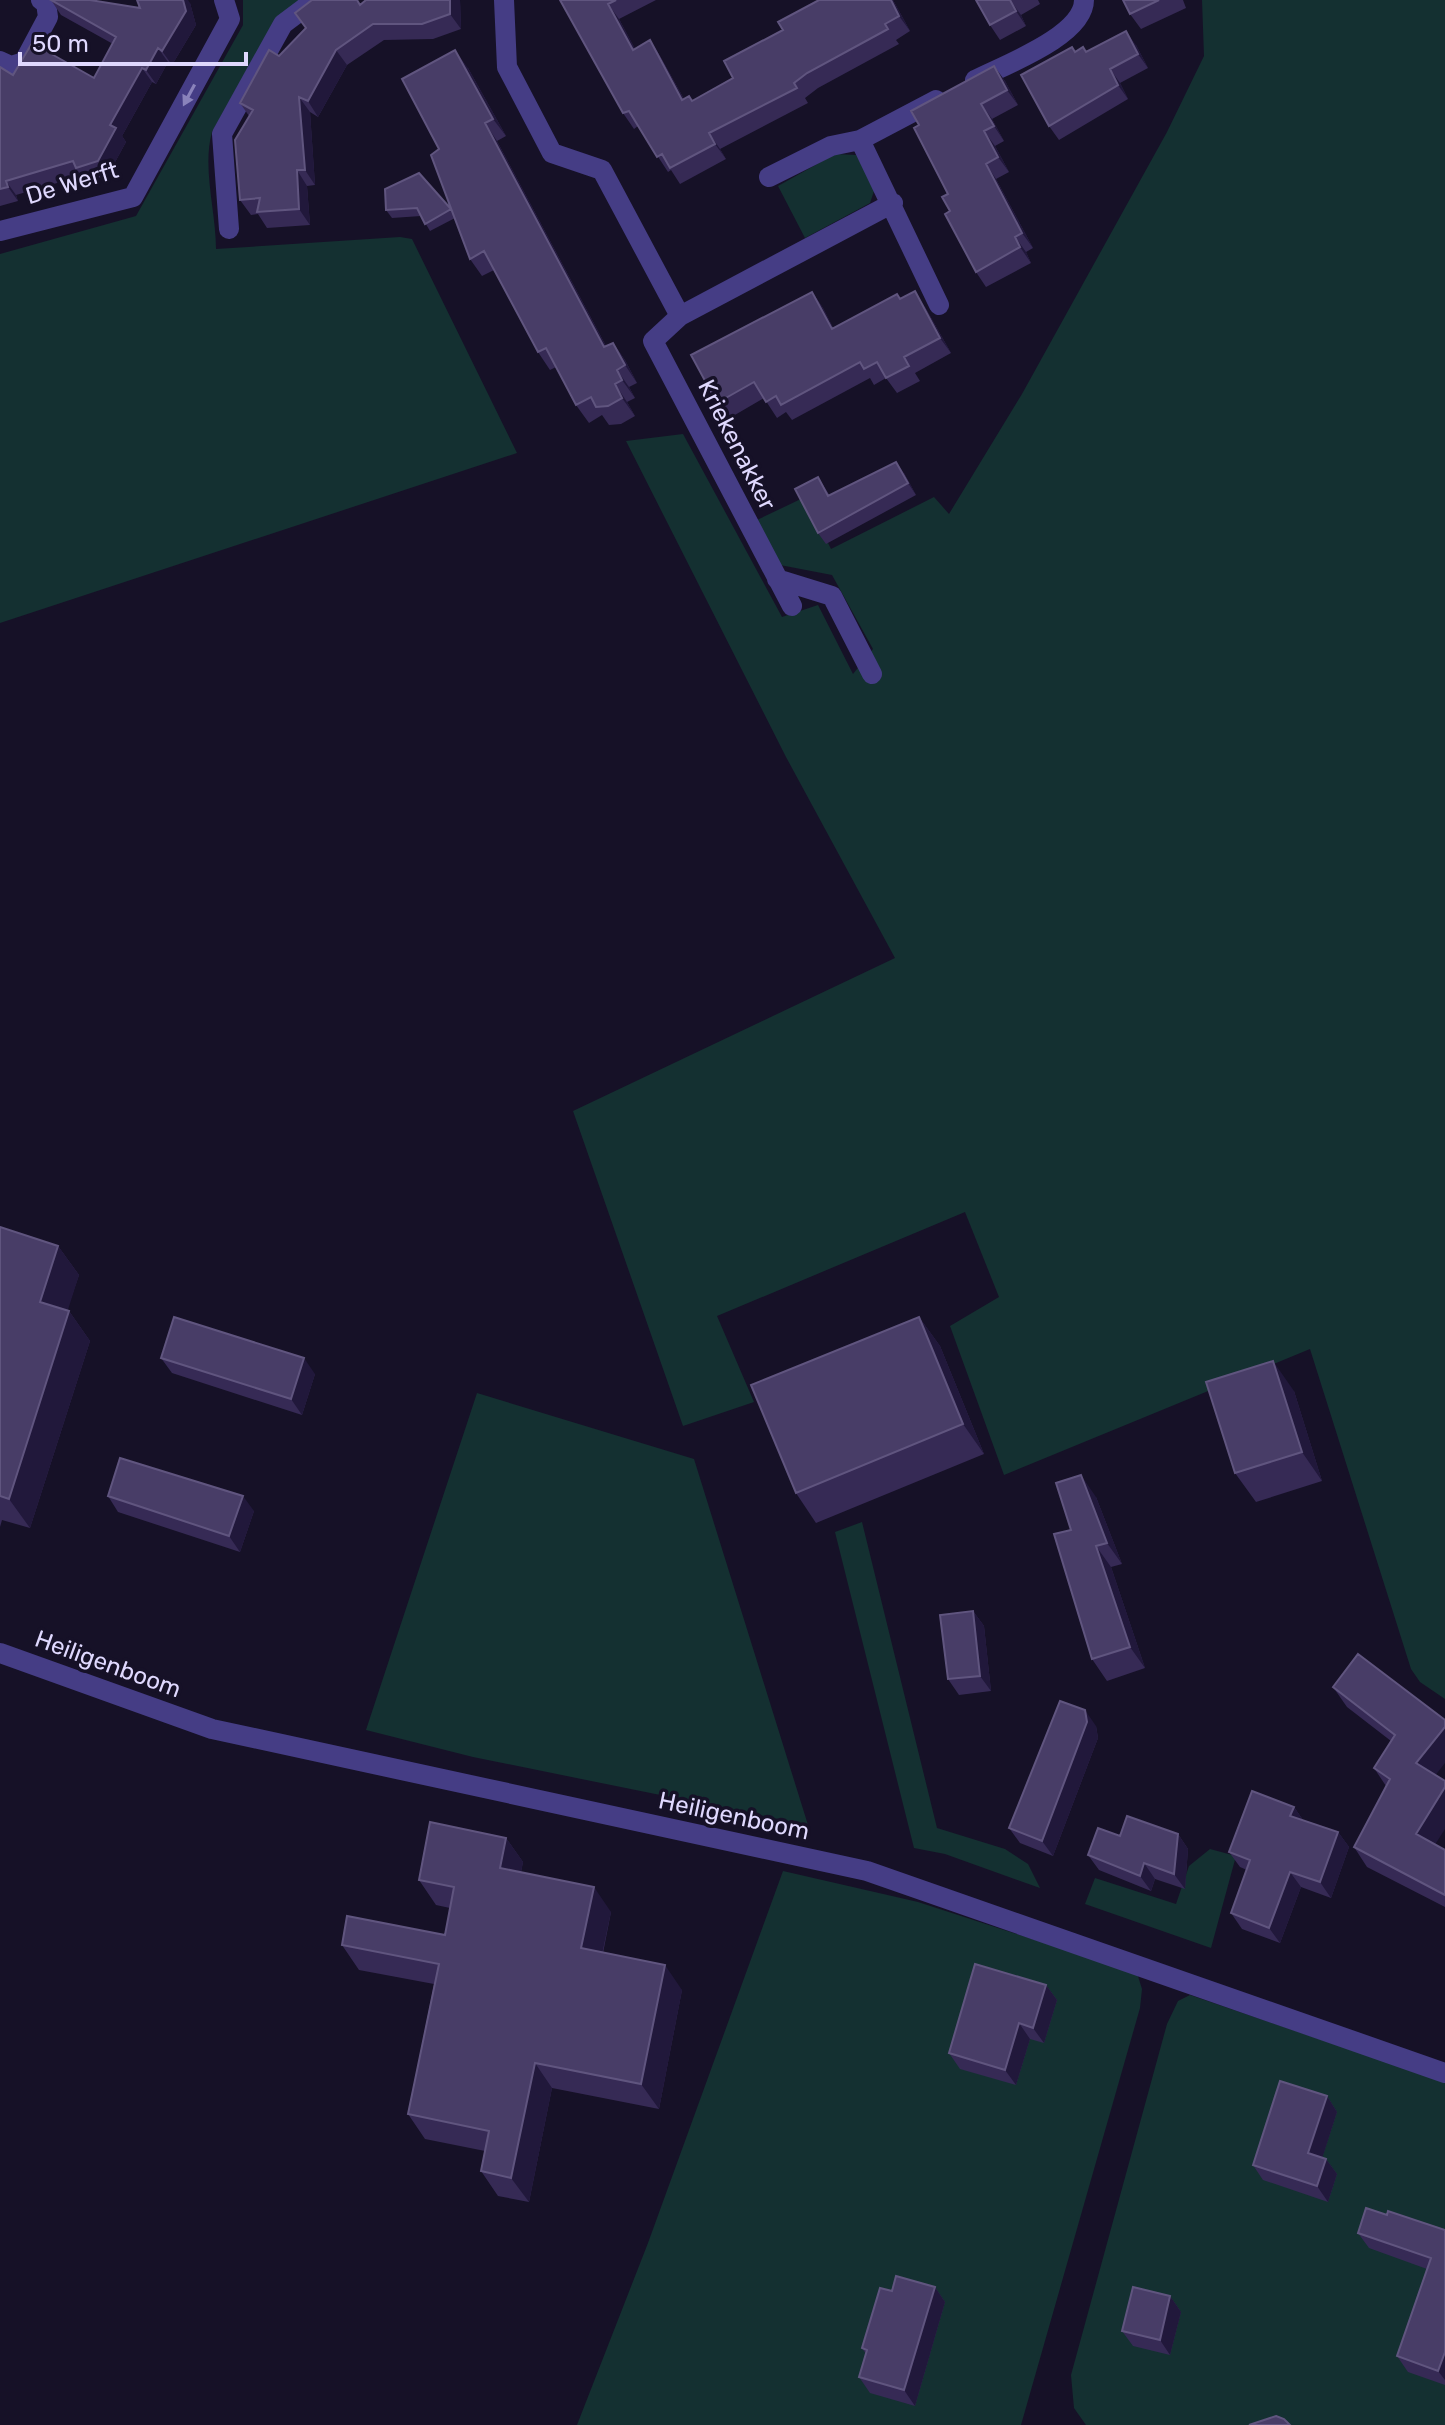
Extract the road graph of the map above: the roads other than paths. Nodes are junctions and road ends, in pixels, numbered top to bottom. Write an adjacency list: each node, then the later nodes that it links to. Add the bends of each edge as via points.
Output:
1 (41, 0): 6 (street, via 48,17 24,62 11,66)
2 (224, 0): 11 (street, De Werft, one-way to 11, via 230,19 133,197)
3 (315, 0): 10 (street, via 283,24 222,134)
4 (504, 0): 13 (street, via 507,67 552,153 602,170)
5 (1084, 0): 7 (street, via 1084,10 1068,31)
6 (0, 61)
7 (860, 140): 8 (street, via 831,146); 9 (street)
8 (769, 177)
9 (893, 203): 12 (street); 13 (street, Kriekenakker)
10 (229, 229)
11 (0, 231)
12 (939, 305)
13 (680, 316): 14 (street, Kriekenakker, via 653,341)
14 (777, 579): 15 (street, Kriekenakker); 16 (street, via 832,596)
15 (792, 606)
16 (872, 674)
17 (0, 1653): 18 (street, Heiligenboom, via 212,1729 867,1871)
18 (1445, 2073)

